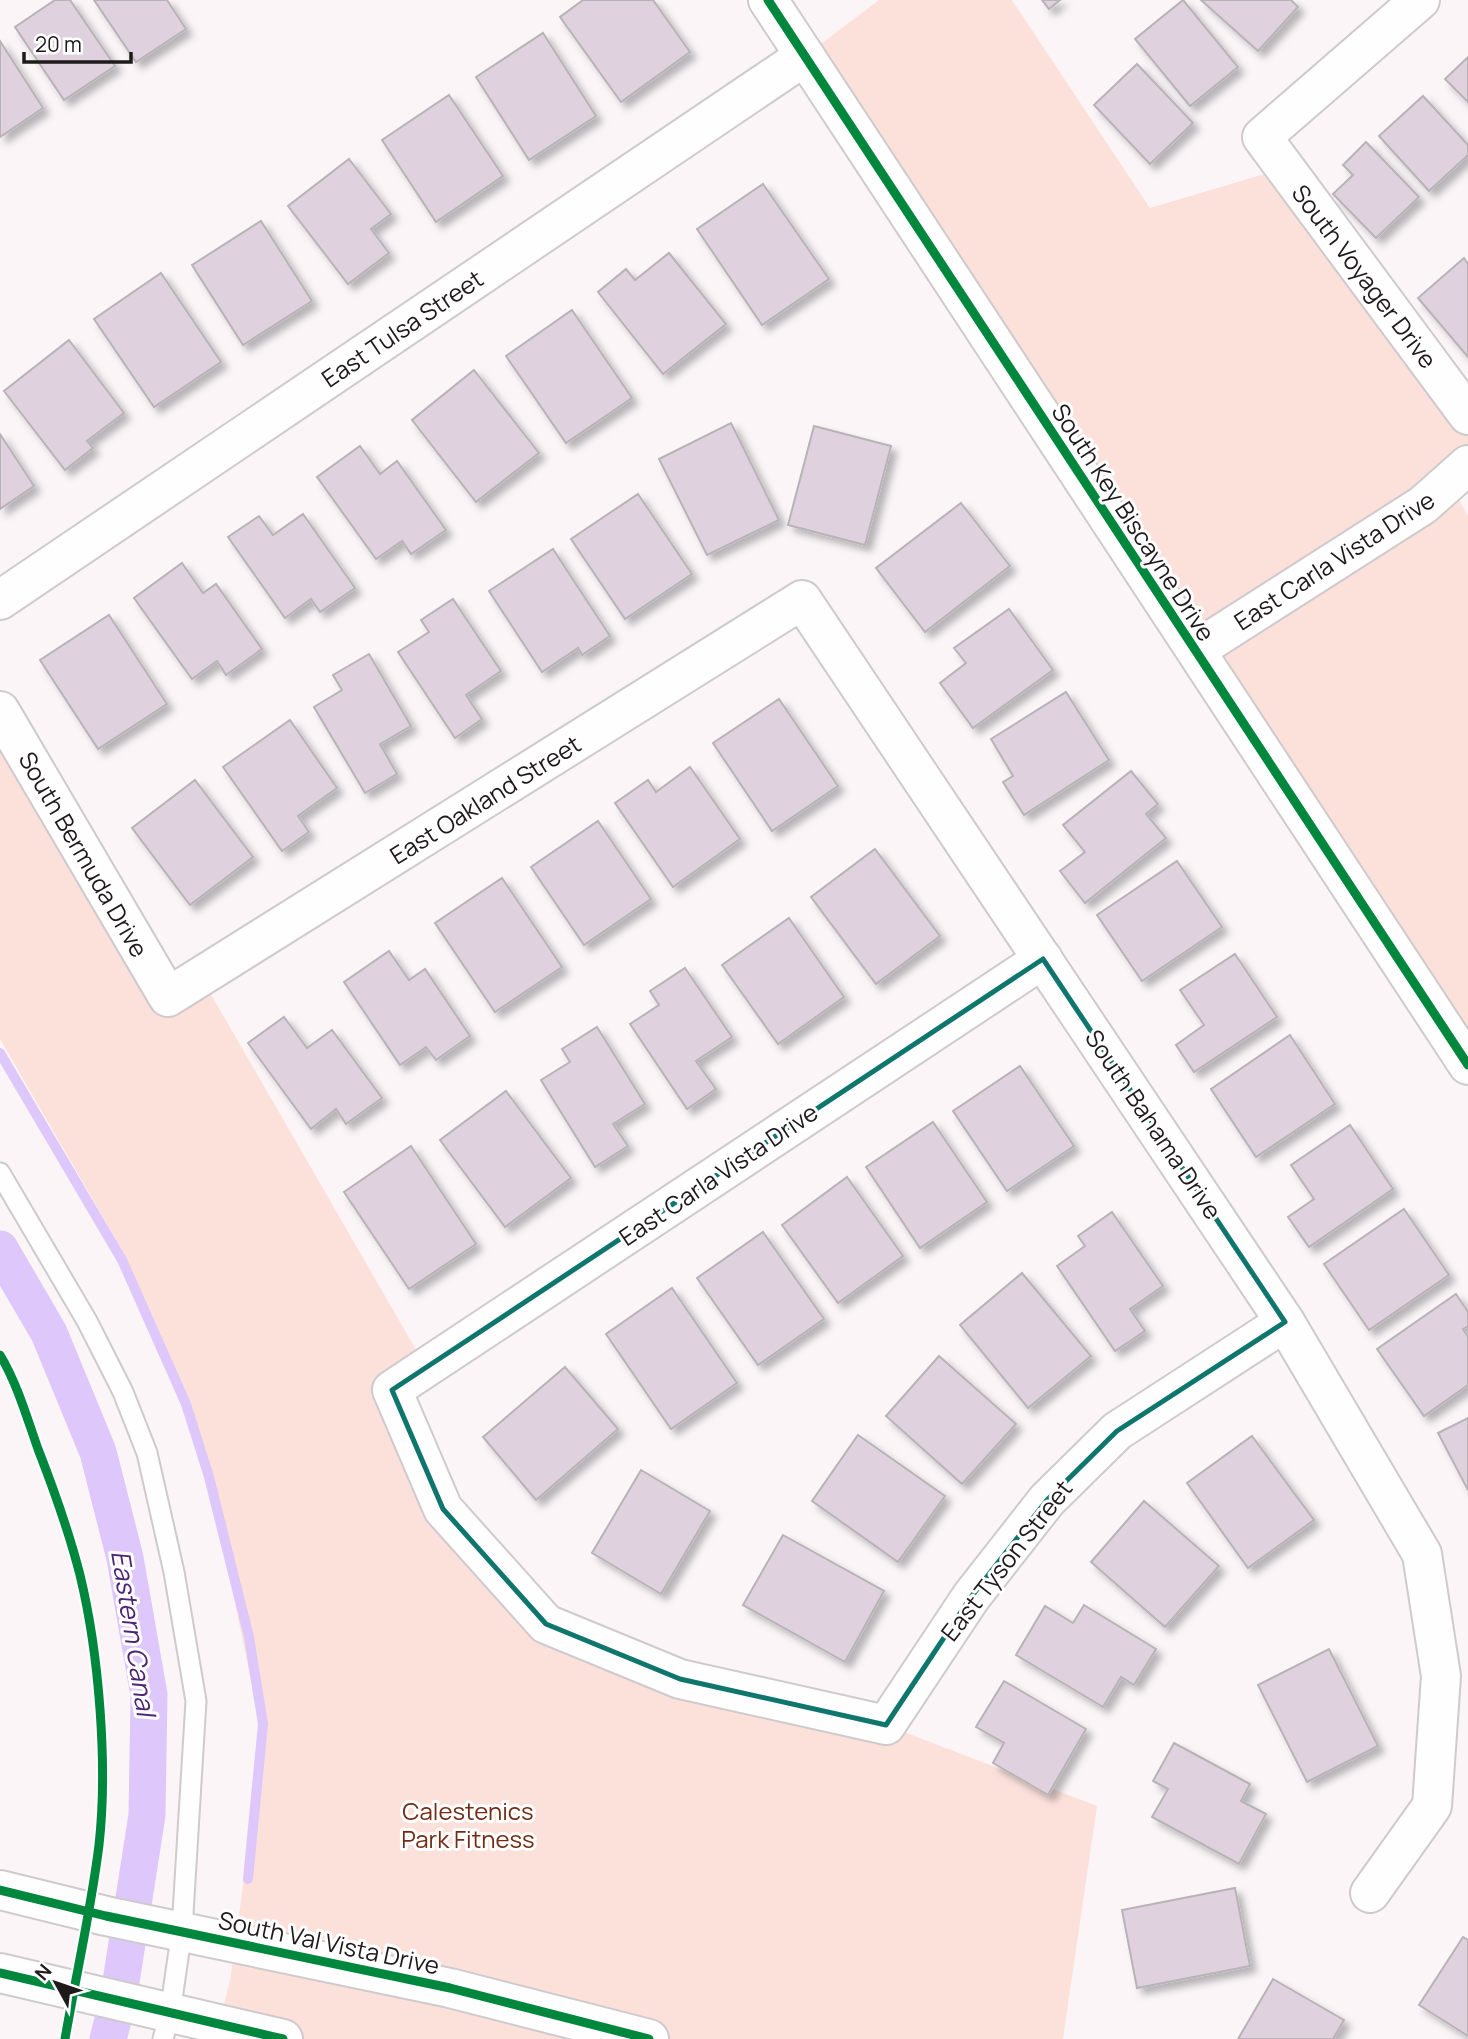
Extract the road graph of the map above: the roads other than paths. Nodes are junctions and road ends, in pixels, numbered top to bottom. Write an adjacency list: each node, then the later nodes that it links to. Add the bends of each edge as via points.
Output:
1 (768, 0): 3 (street, South Key Biscayne Drive)
2 (1420, 0): 4 (street, South Voyager Drive, via 1262,138)
3 (805, 56): 6 (street, East Tulsa Street); 8 (street, South Key Biscayne Drive)
4 (1468, 415)
5 (1468, 465): 8 (street, East Carla Vista Drive, via 1423,505)
6 (0, 600)
7 (802, 600): 10 (street, South Bahama Drive); 11 (street, East Oakland Street)
8 (1196, 650): 12 (street, South Key Biscayne Drive)
9 (0, 711): 11 (street, South Bermuda Drive)
10 (1043, 958): 14 (street, South Bahama Drive); 16 (street, East Carla Vista Drive, via 392,1390 443,1509 546,1624 680,1679)
11 (168, 997)
12 (1468, 1065)
13 (0, 1173): 19 (lane, via 123,1392 147,1453 174,1572 196,1701)
14 (1285, 1322): 15 (street, South Bahama Drive, via 1422,1554); 16 (street, East Tyson Street, via 1117,1431 1047,1500 971,1597)
15 (1454, 1674): 18 (street, South Bahama Drive, via 1432,1805)
16 (886, 1725)
17 (0, 1890): 19 (street, South Val Vista Drive)
18 (1370, 1893)
19 (170, 1928): 21 (lane); 23 (street, South Val Vista Drive, via 450,1987)
20 (0, 1973): 21 (street, via 82,1992)
21 (159, 2020): 22 (street)
22 (283, 2039)
23 (649, 2039)

